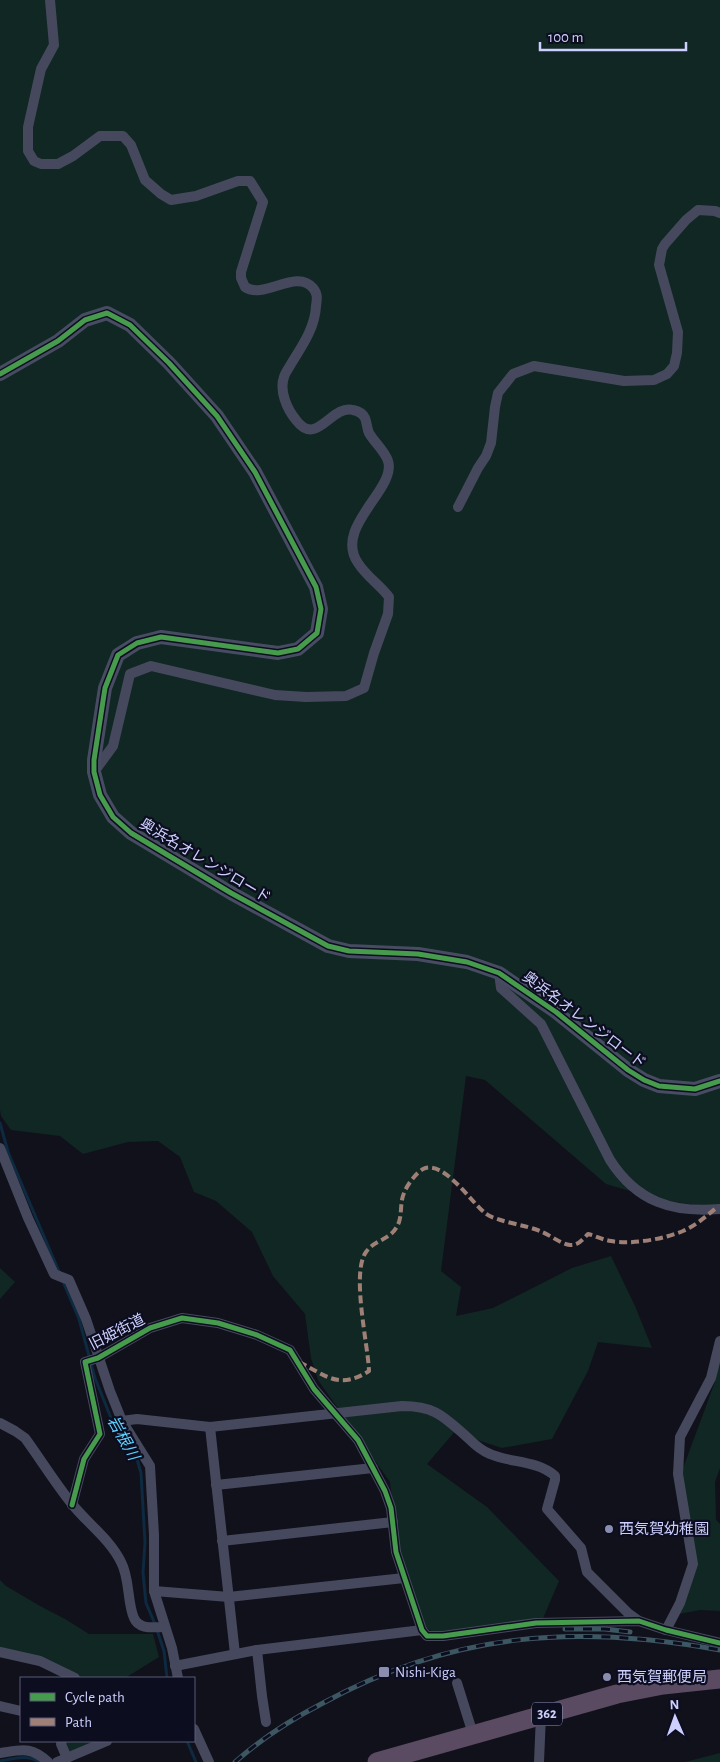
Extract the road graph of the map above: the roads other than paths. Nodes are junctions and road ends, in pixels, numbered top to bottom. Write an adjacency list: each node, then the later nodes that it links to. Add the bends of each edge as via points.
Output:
1 (50, 0): 5 (street, via 54,46 41,69 28,127 28,151 34,161 58,164 100,136 123,136 131,144 145,180 171,200 196,196 238,181 250,182 263,202 241,272 245,287 253,290 300,282 312,286 317,294 316,314 310,332 284,378 284,398 291,414 301,427 307,429 318,428 341,411 358,411 389,462 387,477 353,533 353,552 357,563 389,597 388,614 364,688 346,696 306,698 275,695 151,666 130,674 114,746)
2 (720, 213): 4 (street, via 698,210 664,244 662,250 659,265 678,332 678,353 667,374 654,380 624,381 534,366 513,374 498,393 491,443)
3 (0, 374): 5 (street, 奥浜名オレンジロード, via 58,341 85,320 107,313 130,325 218,416 255,472 316,587 321,609 317,633 298,649 278,653 161,637 137,643 118,655 105,688)
4 (458, 507)
5 (94, 772): 6 (street, 奥浜名オレンジロード, via 100,795 113,816 131,833 313,939 349,951 418,954 466,962)
6 (499, 973): 7 (street, 奥浜名オレンジロード, via 644,1080 659,1086 687,1089); 9 (street, via 500,988 541,1024 619,1174 634,1189 672,1207)
7 (720, 1081)
8 (0, 1148): 11 (street, via 54,1274 69,1280)
9 (717, 1209)
10 (720, 1342): 27 (street, via 711,1378 680,1437 678,1474 693,1564 680,1603)
11 (98, 1358): 12 (street, 旧姫街道, via 150,1328 182,1318 218,1323 257,1334 290,1350 314,1389); 13 (street); 18 (street, 旧姫街道, via 85,1362 100,1434 84,1459)
12 (336, 1414): 15 (street); 16 (street, 旧姫街道, via 358,1440); 24 (street, via 420,1406 437,1412 490,1454 551,1472 556,1480 547,1509 581,1548 587,1572)
13 (122, 1421): 15 (street, via 137,1418); 22 (street, via 150,1466)
14 (0, 1423): 18 (street, via 25,1438)
15 (210, 1427): 17 (street)
16 (373, 1468): 17 (street); 19 (street, 旧姫街道, via 391,1508)
17 (216, 1485): 20 (street)
18 (72, 1505): 25 (street, via 122,1562 134,1618 145,1627)
19 (392, 1522): 20 (street); 21 (street, 旧姫街道)
20 (222, 1541): 23 (street)
21 (404, 1578): 23 (street); 26 (street, 旧姫街道)
22 (154, 1591): 23 (street); 25 (street)
23 (228, 1597): 31 (street)
24 (639, 1621): 26 (street, via 536,1623 443,1636 427,1636); 27 (street)
25 (164, 1627): 32 (street)
26 (422, 1630): 29 (street)
27 (666, 1630): 28 (street)
28 (720, 1643)
29 (257, 1650): 31 (street); 40 (street)
30 (0, 1652): 33 (street, via 40,1661)
31 (235, 1654): 32 (street)
32 (176, 1666): 34 (street)
33 (73, 1677)
34 (178, 1677)
35 (720, 1679): 39 (highway, 362, via 617,1694)
36 (457, 1683): 42 (street)
37 (0, 1706): 38 (street)
38 (20, 1712)
39 (541, 1715): 42 (highway, 362); 51 (street)
40 (266, 1722)
41 (195, 1731): 49 (street)
42 (474, 1734): 50 (highway, 362)
43 (62, 1742): 46 (street)
44 (105, 1742): 46 (street)
45 (0, 1753): 47 (street, via 28,1749)
46 (67, 1758): 48 (street)
47 (48, 1762)
48 (57, 1762)
49 (208, 1762)
50 (377, 1762)
51 (539, 1762)

